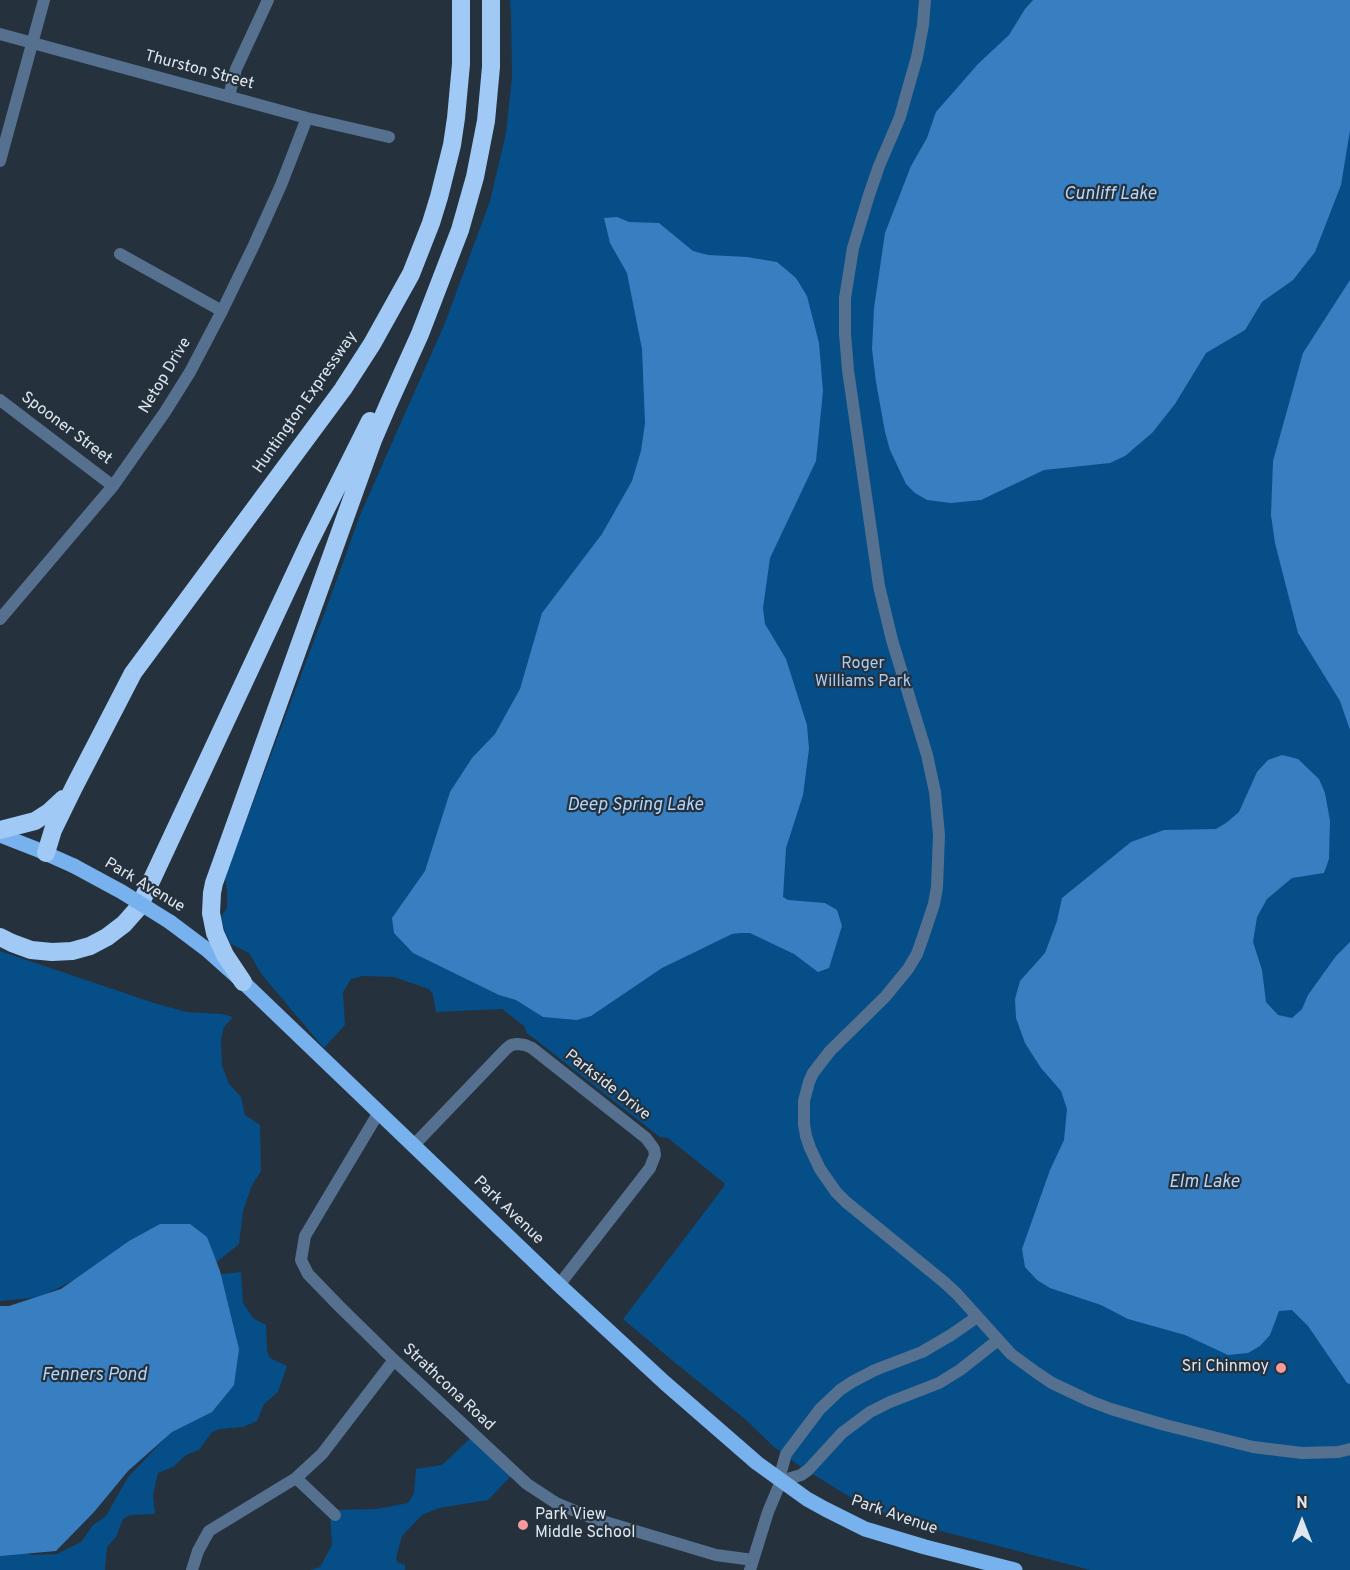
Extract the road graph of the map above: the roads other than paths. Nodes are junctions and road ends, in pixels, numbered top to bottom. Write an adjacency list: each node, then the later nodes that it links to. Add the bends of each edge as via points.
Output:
1 (44, 0): 7 (street)
2 (268, 0): 8 (street, via 236,69)
3 (461, 0): 18 (highway, Huntington Expressway, via 461,64 452,144 432,223 411,274 348,381 137,667)
4 (491, 0): 13 (highway, via 491,67 481,149 463,222)
5 (925, 0): 27 (street, via 917,57 900,117 853,248 844,334 879,586 935,792 939,835 937,887 917,954 885,997 819,1064 809,1082 803,1112 810,1148 836,1192 938,1276)
6 (0, 34): 7 (street, Thurston Street)
7 (32, 43): 8 (street, Thurston Street); 11 (street)
8 (229, 96): 9 (street, Thurston Street)
9 (307, 118): 10 (street, Thurston Street); 14 (street, Netop Drive, via 281,185)
10 (389, 137)
11 (0, 161)
12 (120, 254): 14 (street)
13 (440, 283): 22 (highway, via 321,519 139,907 107,937 72,951 31,950); 23 (highway, via 373,440 214,883 212,923 225,955)
14 (222, 311): 16 (street, Netop Drive, via 178,392)
15 (0, 400): 16 (street, Spooner Street)
16 (113, 486): 17 (street, Netop Drive)
17 (0, 619)
18 (74, 787): 19 (highway, via 42,817); 21 (highway, Huntington Expressway)
19 (0, 830)
20 (0, 835): 21 (main road, Park Avenue)
21 (46, 853): 23 (main road, Park Avenue, bridge, via 170,922)
22 (0, 937)
23 (243, 982): 24 (main road, Park Avenue)
24 (379, 1112): 25 (main road, Park Avenue); 29 (street, Strathcona Road, via 305,1236 302,1260 308,1274)
25 (413, 1146): 26 (main road, Park Avenue); 26 (street, Parkside Drive, via 506,1049 518,1044 532,1048 646,1138 655,1155 650,1168)
26 (559, 1285): 32 (main road, Park Avenue, via 665,1383)
27 (977, 1317): 28 (street); 32 (street, via 932,1347 864,1375 840,1390 809,1422 786,1454)
28 (998, 1340): 30 (street, via 1037,1373 1111,1409 1253,1447 1302,1454); 32 (street, via 939,1383 870,1412 842,1433 808,1470)
29 (394, 1360): 31 (street, via 322,1455); 34 (street, Strathcona Road, via 527,1484 556,1503 592,1518)
30 (1350, 1449)
31 (296, 1478): 33 (street); 35 (street, via 209,1531)
32 (781, 1481): 34 (street); 36 (main road, Park Avenue, via 865,1529)
33 (335, 1515)
34 (751, 1565)
35 (192, 1570)
36 (1015, 1570)

